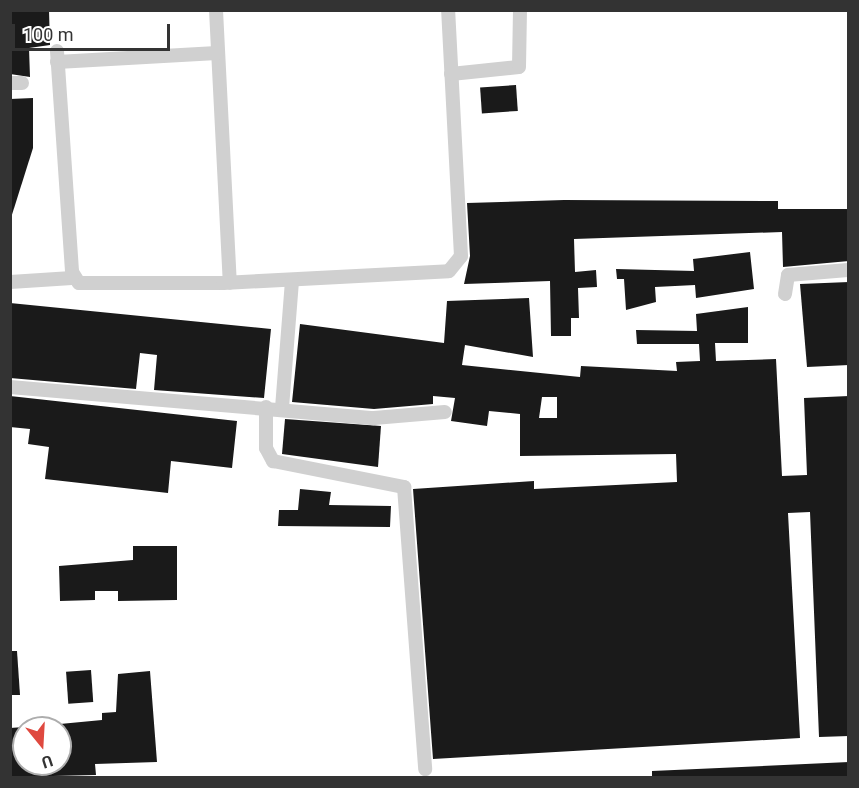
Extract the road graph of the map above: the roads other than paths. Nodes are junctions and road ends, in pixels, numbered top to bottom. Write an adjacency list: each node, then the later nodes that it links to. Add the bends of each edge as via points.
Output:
1 (216, 10): 4 (lane)
2 (448, 10): 5 (lane)
3 (520, 10): 5 (lane, via 519,67)
4 (217, 53): 7 (lane, via 57,56); 10 (lane)
5 (451, 74): 8 (lane, via 459,265 449,271)
6 (849, 270): 11 (lane, via 789,275)
7 (72, 278): 9 (lane); 10 (lane, via 86,284)
8 (292, 280): 10 (lane); 14 (lane)
9 (10, 282)
10 (230, 283)
11 (785, 294)
12 (10, 387): 13 (lane)
13 (266, 407): 14 (lane); 16 (lane, via 266,448 273,461 404,487)
14 (282, 408): 15 (lane, via 374,417)
15 (445, 412)
16 (425, 769)

